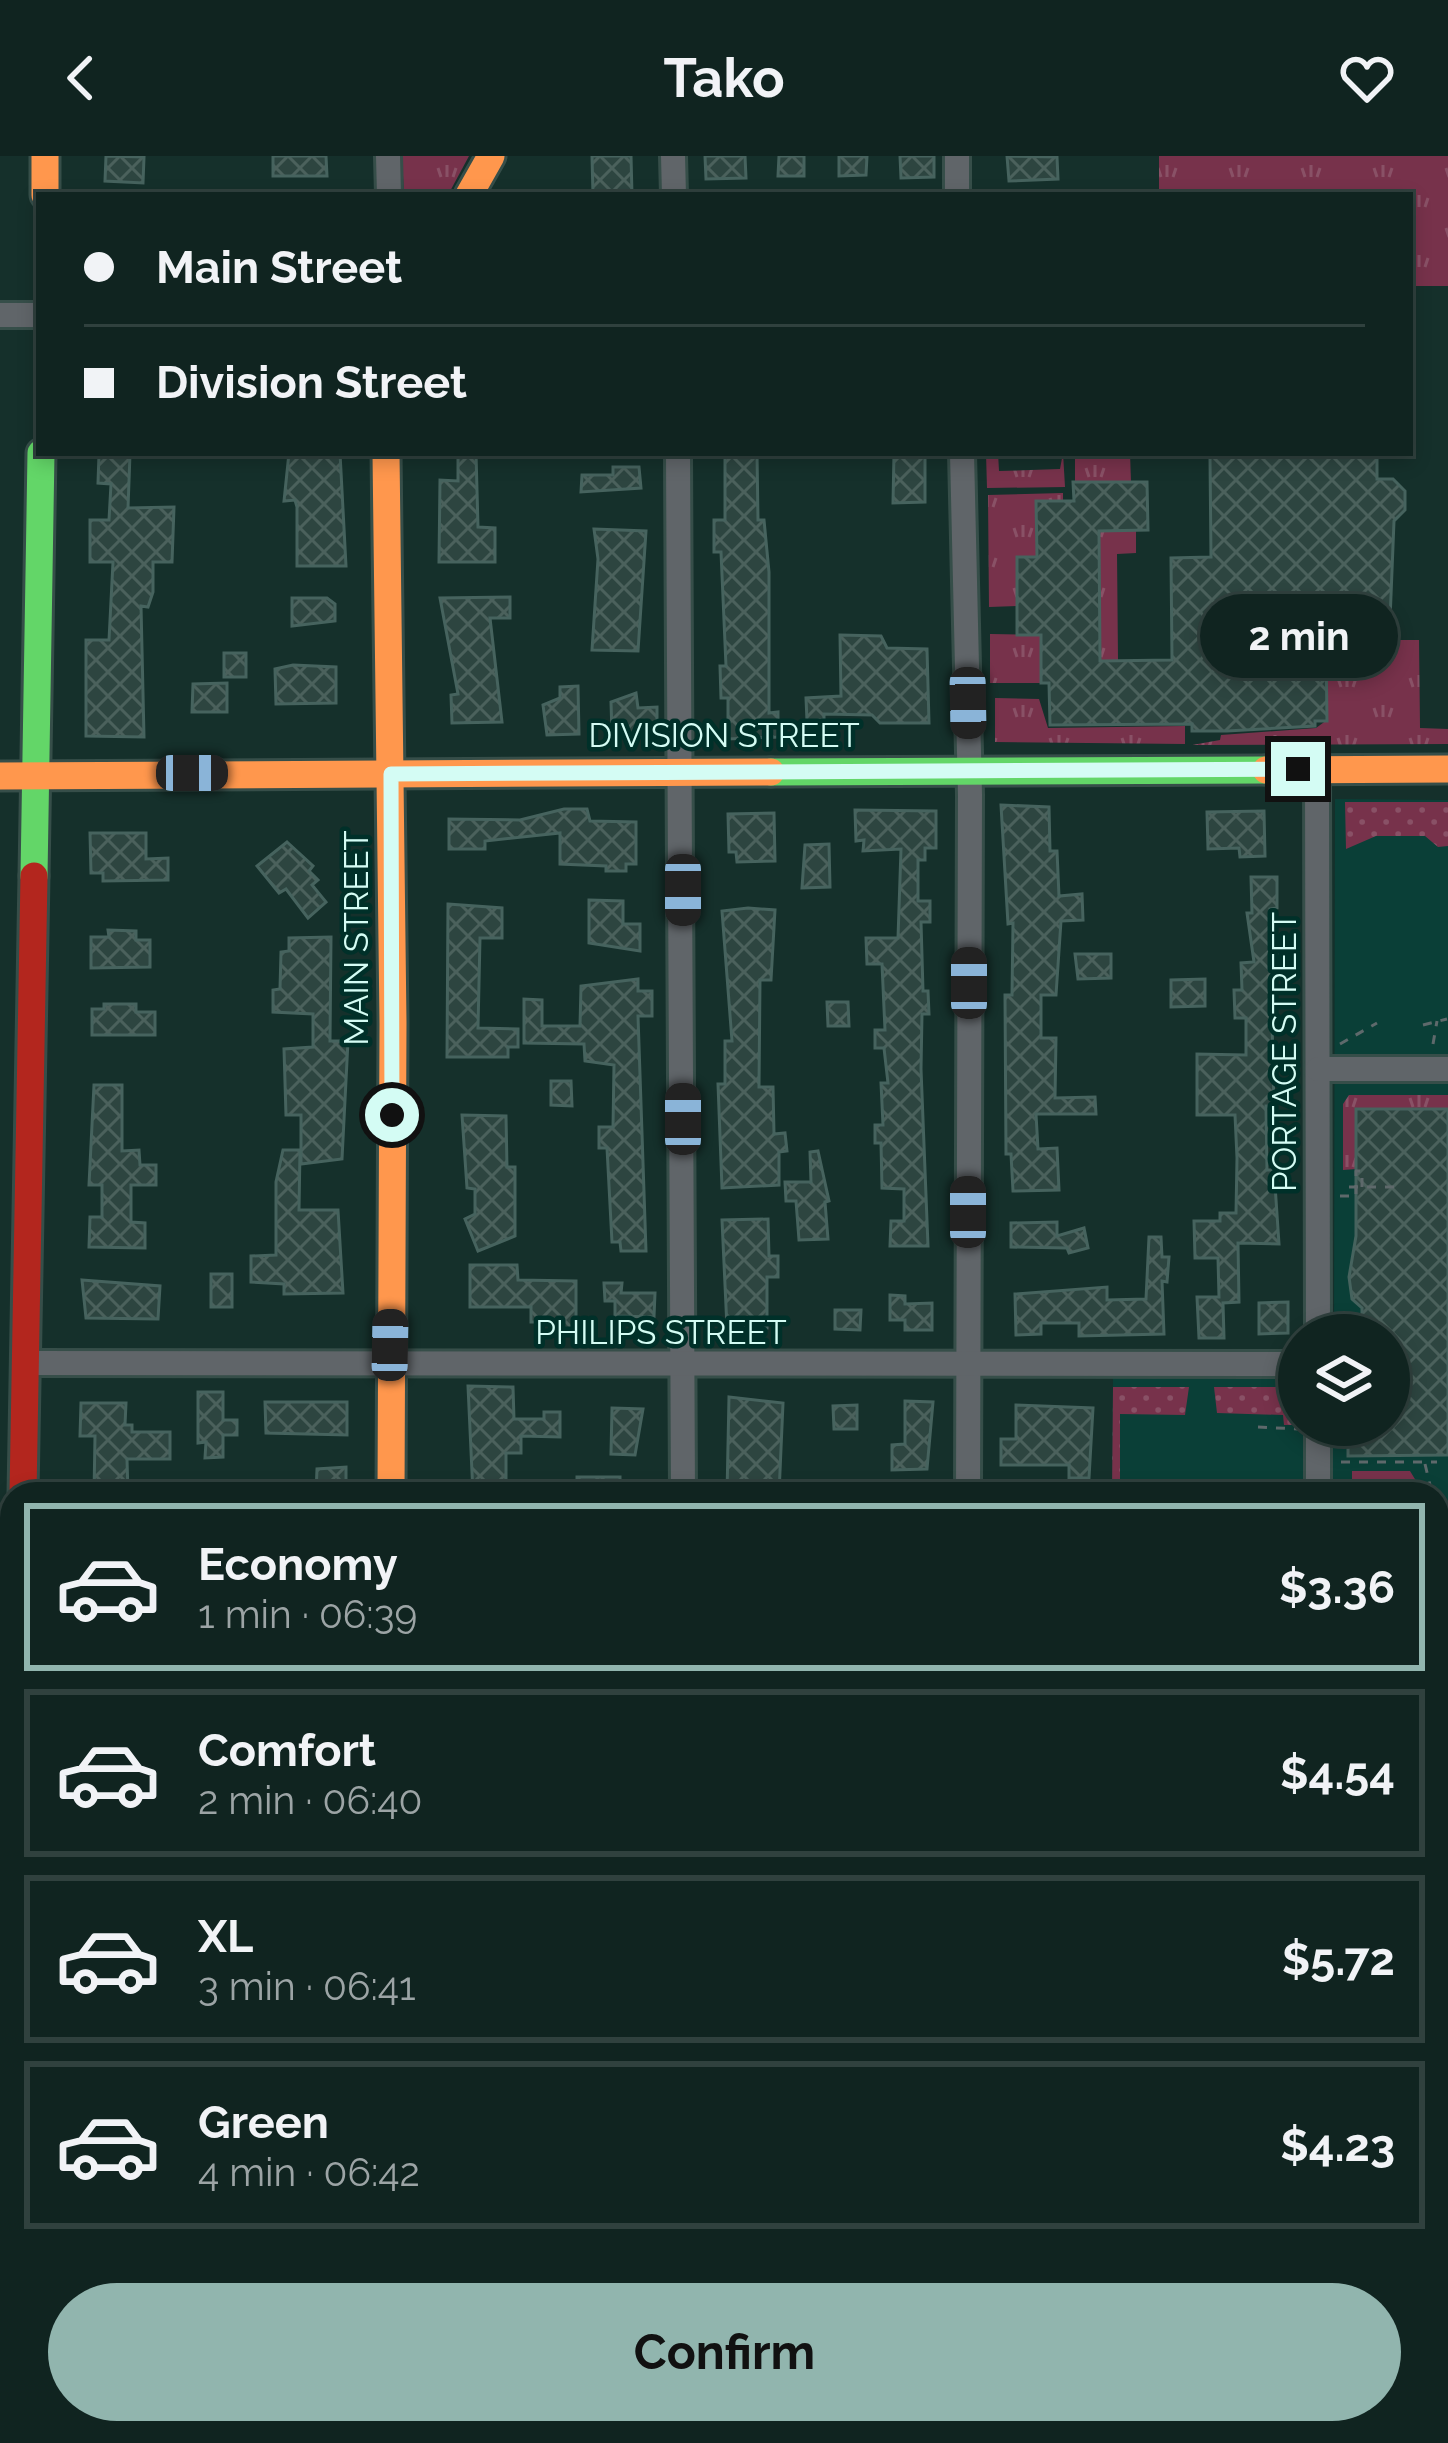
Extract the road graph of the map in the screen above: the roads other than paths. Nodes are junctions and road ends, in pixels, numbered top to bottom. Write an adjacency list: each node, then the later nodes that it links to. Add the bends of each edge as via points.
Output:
1 (45, 156): 6 (main road)
2 (388, 156): 7 (street)
3 (491, 156): 8 (main road)
4 (674, 156): 9 (street)
5 (956, 156): 10 (street)
6 (45, 192)
7 (389, 192)
8 (472, 192)
9 (674, 192)
10 (957, 192)
11 (0, 315): 12 (street)
12 (36, 315)
13 (40, 456): 22 (main road)
14 (386, 456): 21 (main road, MAIN STREET)
15 (678, 456): 18 (street)
16 (962, 456): 20 (street)
17 (1317, 769): 19 (main road, DIVISION STREET); 20 (main road, DIVISION STREET); 24 (street, PORTAGE STREET)
18 (683, 770): 20 (main road, DIVISION STREET); 21 (main road, DIVISION STREET); 31 (street)
19 (1448, 770)
20 (970, 772): 32 (street)
21 (391, 774): 22 (main road, DIVISION STREET); 29 (main road, MAIN STREET)
22 (33, 775): 23 (main road, DIVISION STREET); 26 (main road)
23 (0, 776)
24 (1318, 1069): 25 (street); 27 (street, PORTAGE STREET)
25 (1448, 1069)
26 (13, 1193): 28 (main road)
27 (1318, 1314)
28 (24, 1363): 29 (street, PHILIPS STREET); 34 (main road)
29 (390, 1364): 31 (street, PHILIPS STREET); 35 (main road, MAIN STREET)
30 (1278, 1364): 32 (street, PHILIPS STREET)
31 (683, 1366): 32 (street, PHILIPS STREET); 36 (street)
32 (968, 1366): 37 (street)
33 (1312, 1446): 38 (street)
34 (22, 1482)
35 (391, 1482)
36 (683, 1482)
37 (968, 1482)
38 (1316, 1482)

